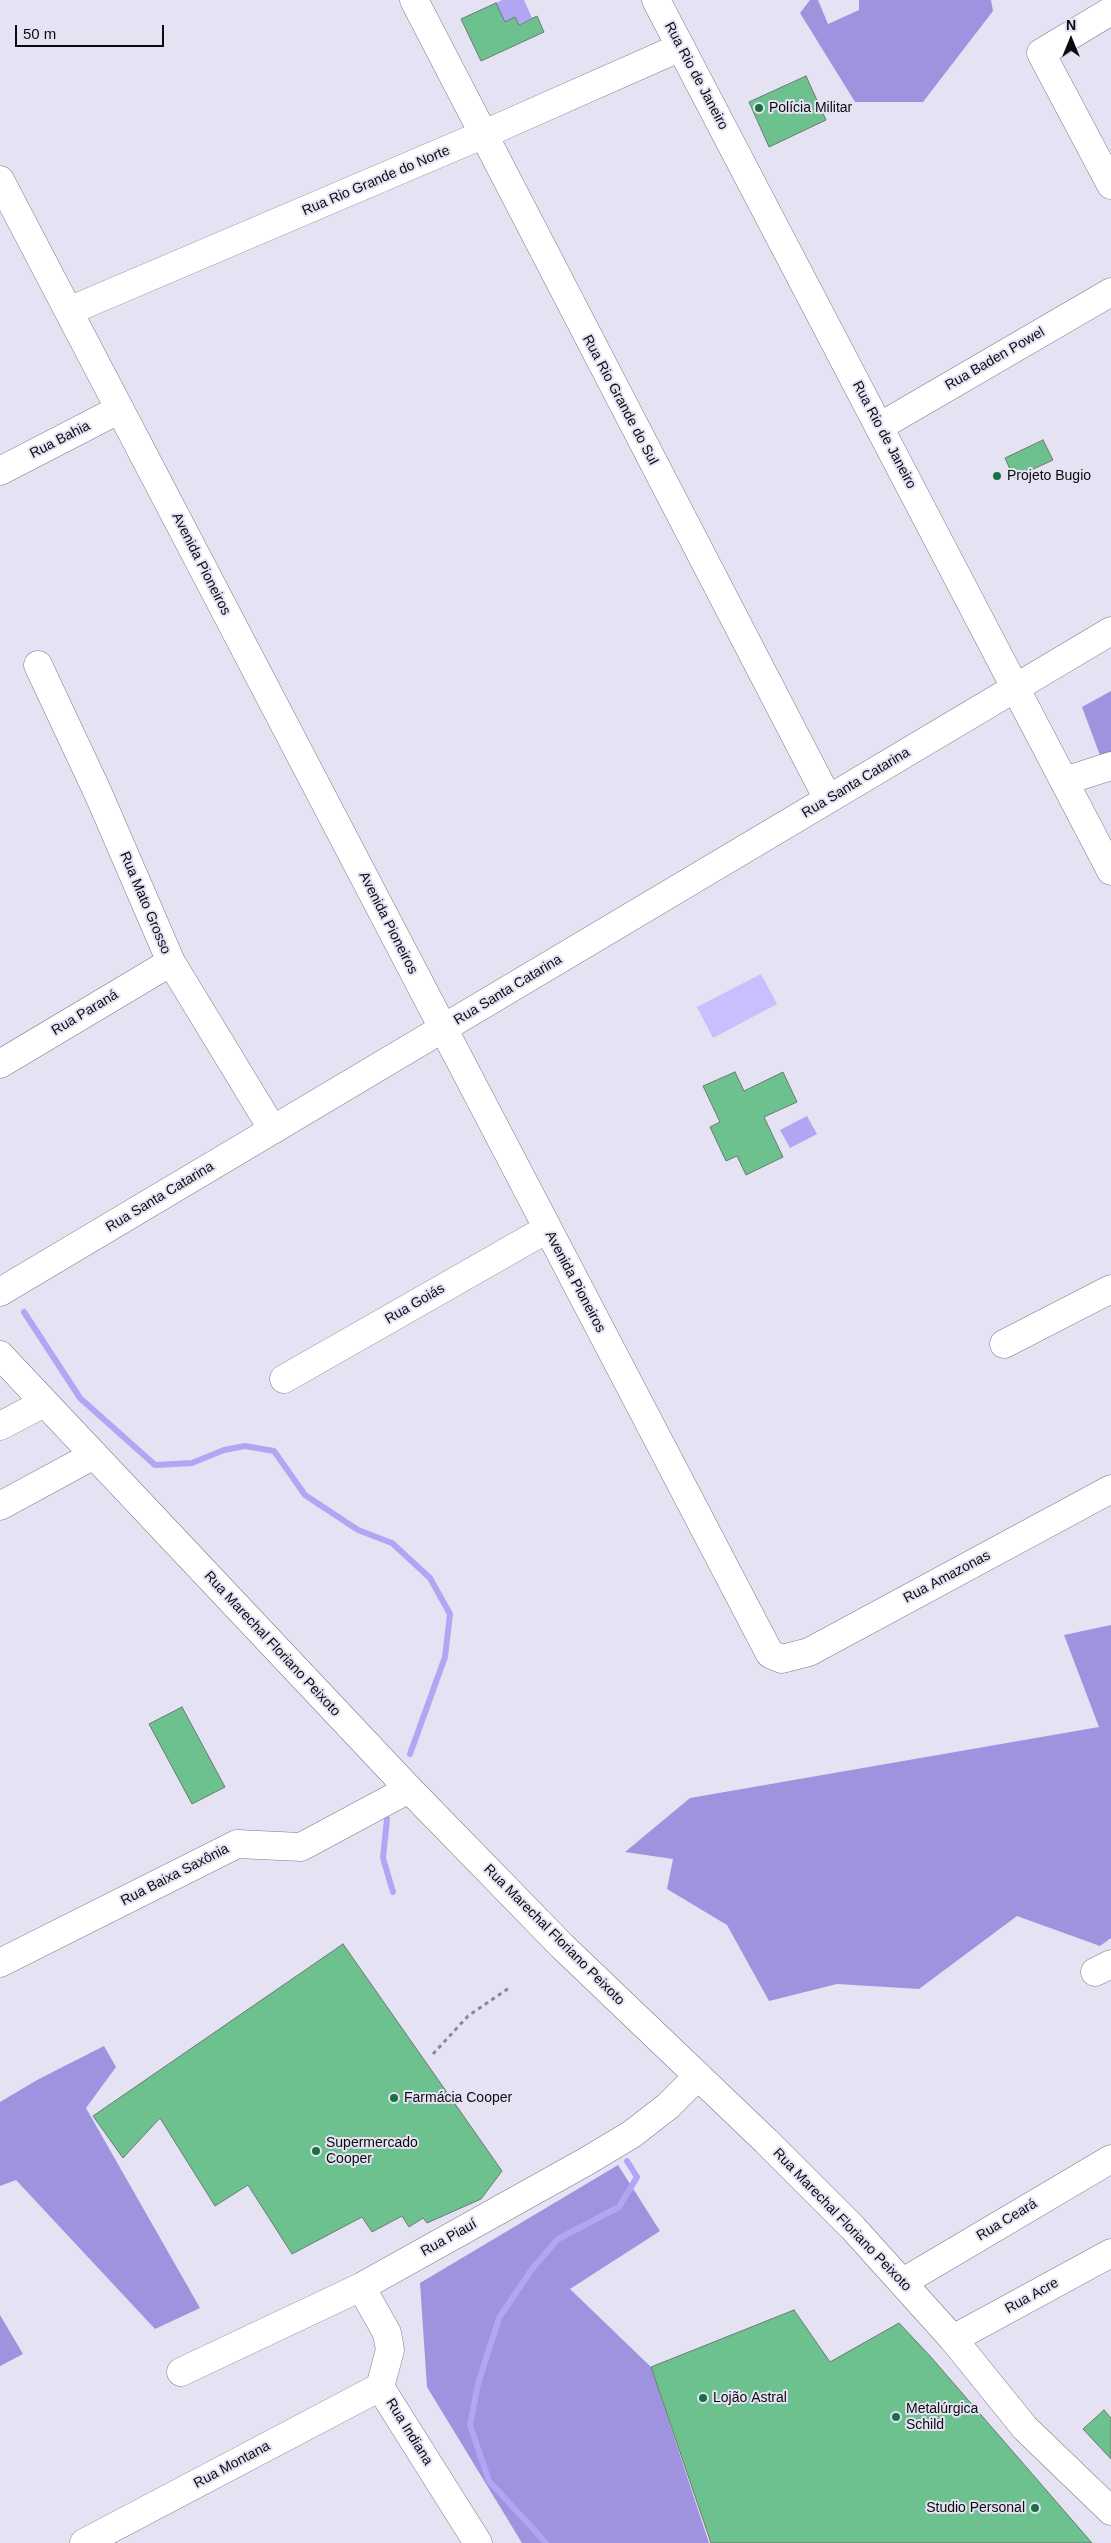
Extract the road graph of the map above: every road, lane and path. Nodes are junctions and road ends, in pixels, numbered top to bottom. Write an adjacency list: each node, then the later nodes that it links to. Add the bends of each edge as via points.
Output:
1 (414, 0): 5 (street, Rua Rio Grande do Sul)
2 (656, 0): 4 (street, Rua Rio de Janeiro)
3 (1111, 11): 7 (street, via 1041,53)
4 (681, 47): 5 (street, Rua Rio Grande do Norte); 11 (street, Rua Rio de Janeiro)
5 (482, 135): 9 (street, Rua Rio Grande do Norte); 18 (street, Rua Rio Grande do Sul)
6 (0, 180): 9 (street, Avenida Pioneiros)
7 (1111, 185)
8 (1111, 292): 11 (street, Rua Baden Powel)
9 (69, 311): 10 (street, Avenida Pioneiros)
10 (120, 409): 12 (street, Rua Bahia); 21 (street, Avenida Pioneiros)
11 (879, 427): 15 (street, Rua Rio de Janeiro)
12 (0, 471)
13 (1111, 631): 15 (street, Rua Santa Catarina)
14 (38, 664): 20 (street, Rua Mato Grosso)
15 (1015, 687): 17 (street, Rua Rio de Janeiro); 18 (street, Rua Santa Catarina)
16 (1111, 766): 17 (street)
17 (1064, 781): 19 (street, Rua Rio de Janeiro)
18 (828, 799): 21 (street, Rua Santa Catarina)
19 (1111, 871)
20 (171, 962): 22 (street, Rua Paraná); 23 (street, Rua Mato Grosso)
21 (443, 1029): 23 (street, Rua Santa Catarina); 24 (street, Avenida Pioneiros)
22 (3, 1055)
23 (273, 1130): 26 (street, Rua Santa Catarina)
24 (547, 1229): 29 (street, Rua Goiás); 35 (street, Avenida Pioneiros, via 763,1643 770,1654)
25 (1111, 1289): 27 (street)
26 (0, 1292)
27 (1004, 1344)
28 (0, 1355): 30 (street, Rua Marechal Floriano Peixoto)
29 (284, 1378)
30 (44, 1403): 31 (street); 32 (street, Rua Marechal Floriano Peixoto)
31 (0, 1426)
32 (94, 1456): 34 (street); 36 (street, Rua Marechal Floriano Peixoto)
33 (1111, 1489): 35 (street, Rua Amazonas, via 809,1652)
34 (0, 1506)
35 (782, 1659)
36 (409, 1788): 37 (street, Rua Baixa Saxônia, via 301,1847 237,1844); 40 (street, Rua Marechal Floriano Peixoto, via 562,1946)
37 (0, 1963)
38 (508, 1988): 39 (path, via 468,2016)
39 (433, 2054)
40 (698, 2076): 43 (street, Rua Marechal Floriano Peixoto, via 853,2228); 44 (street, Rua Piauí, via 668,2106 624,2138)
41 (1111, 2158): 43 (street, Rua Ceará)
42 (1111, 2253): 45 (street, Rua Acre)
43 (903, 2282): 45 (street, Rua Marechal Floriano Peixoto)
44 (361, 2287): 46 (street, Rua Piauí); 47 (street, Rua Indiana, via 388,2333 390,2350)
45 (953, 2339): 48 (street, Rua Marechal Floriano Peixoto, via 1025,2428)
46 (181, 2372)
47 (380, 2387): 49 (street, Rua Indiana); 50 (street, Rua Montana)
48 (1110, 2508)
49 (468, 2540)
50 (84, 2543)

